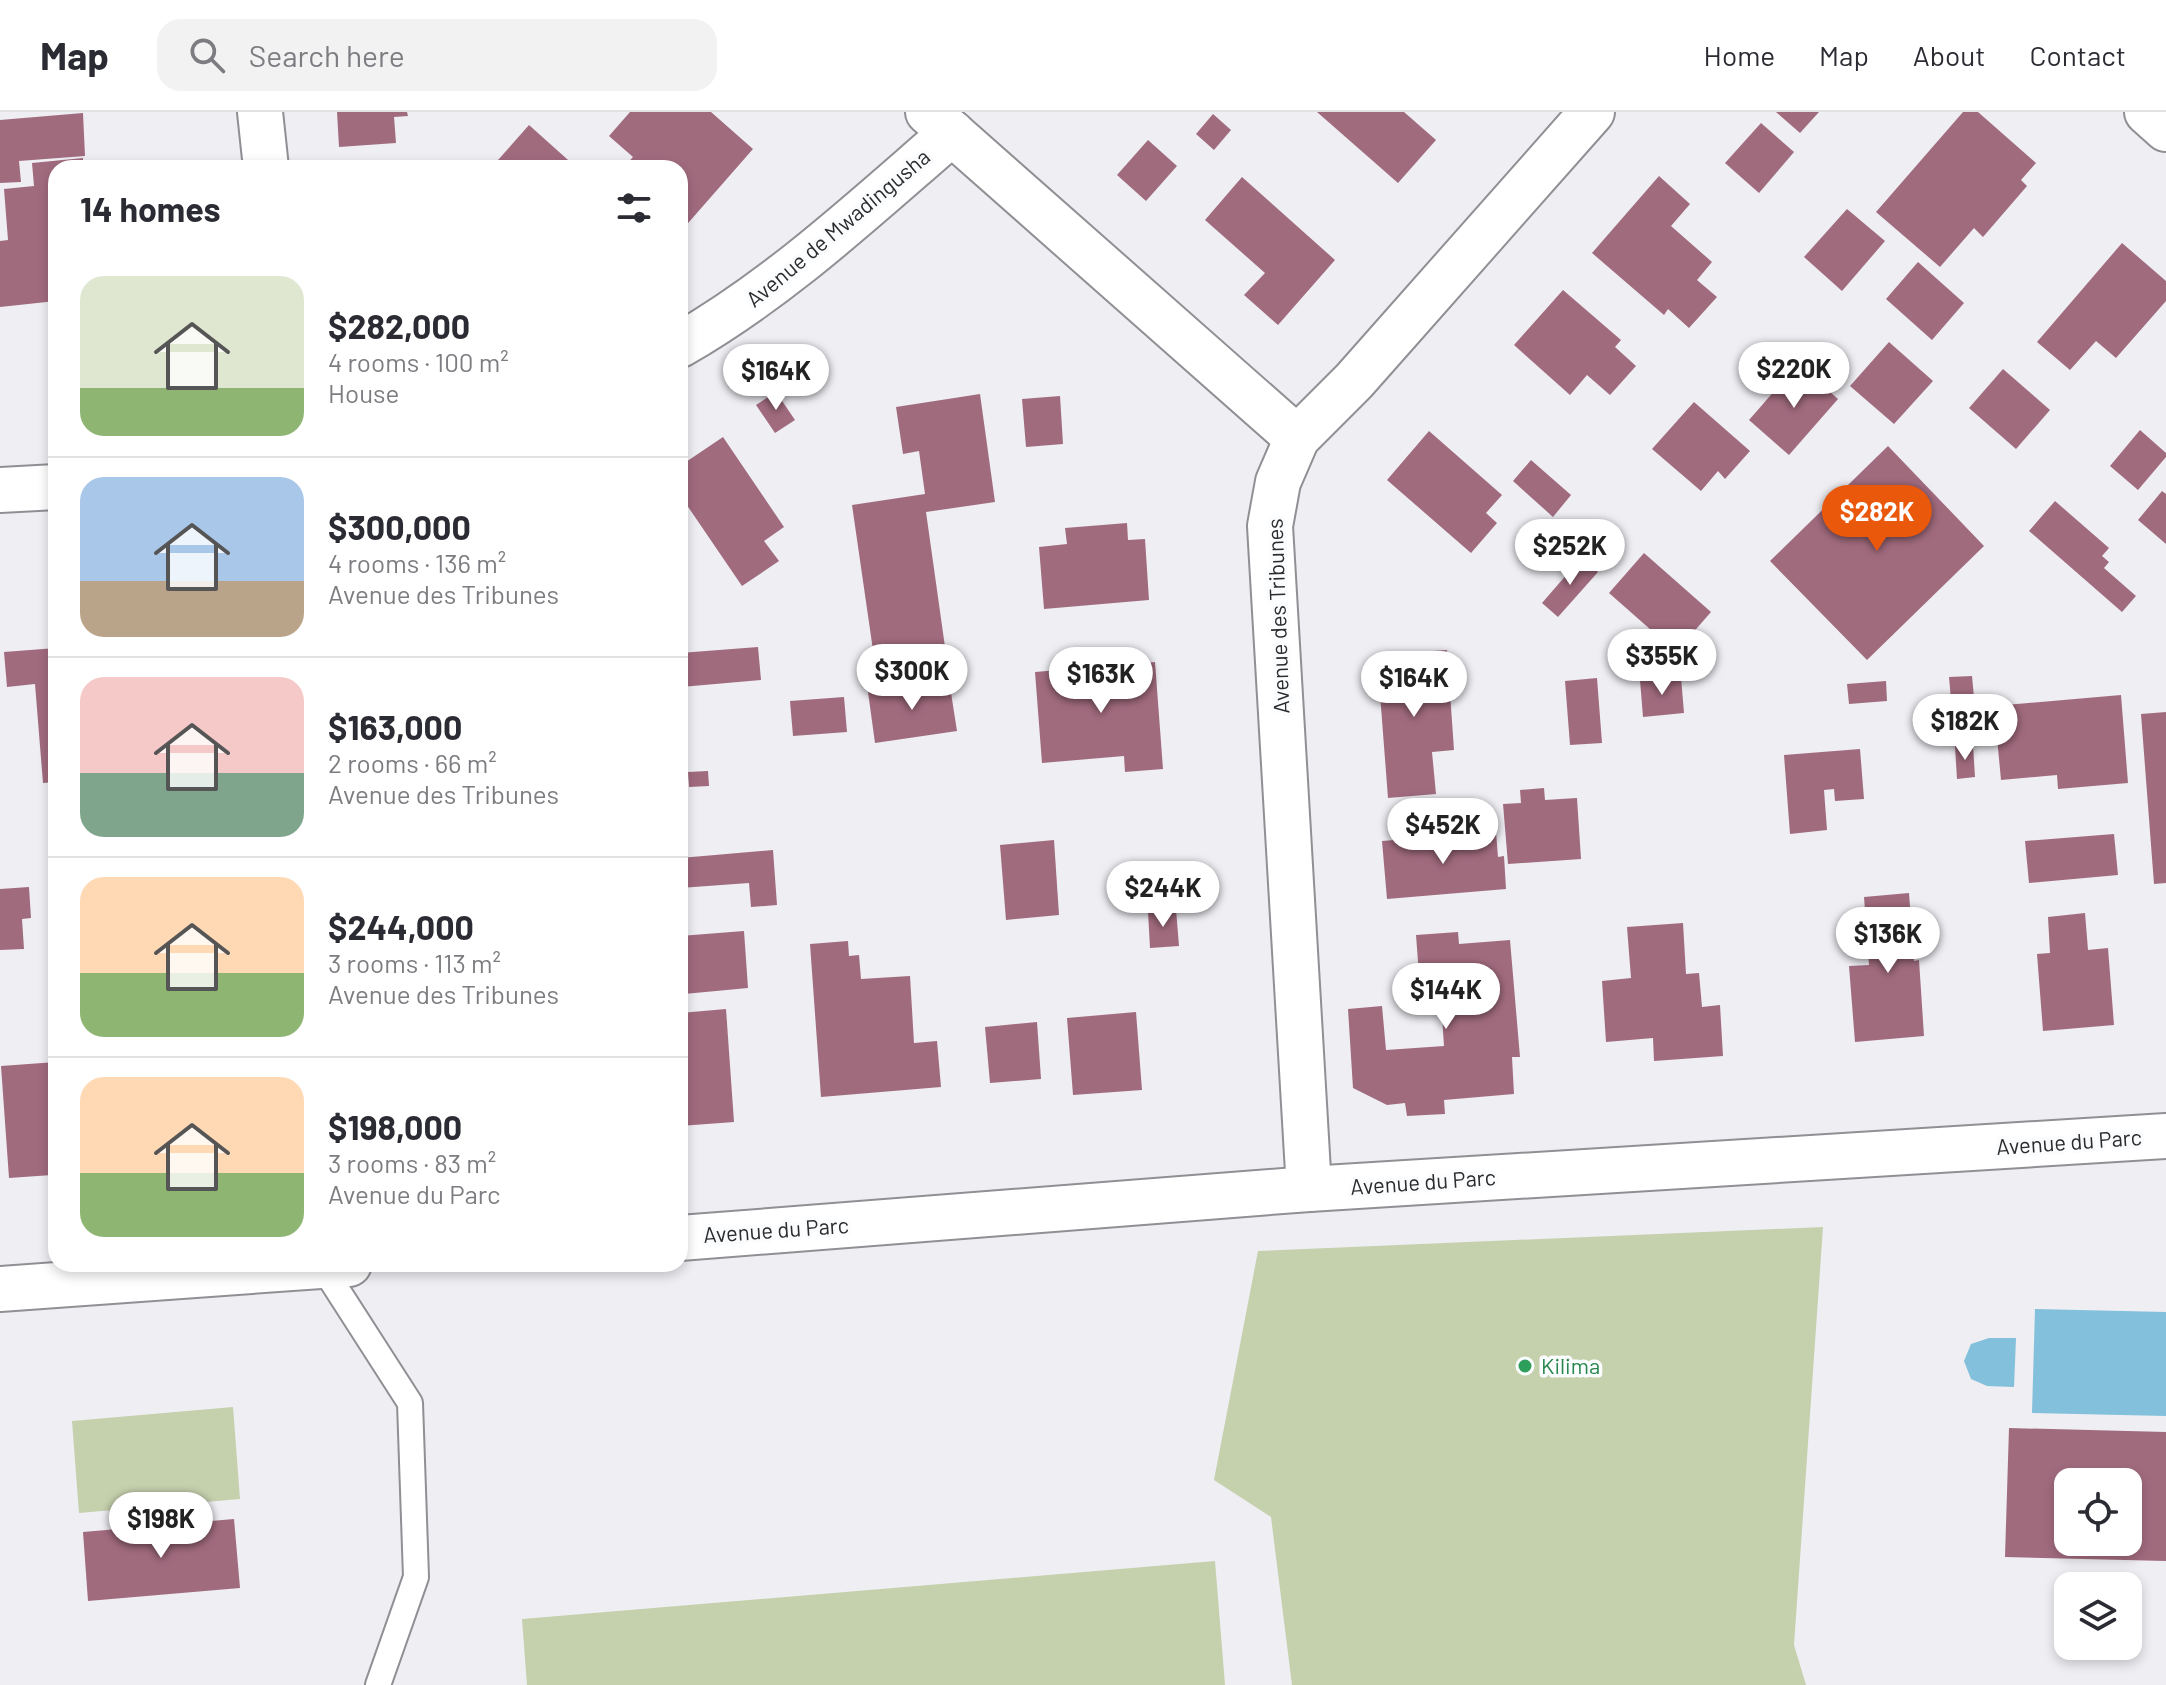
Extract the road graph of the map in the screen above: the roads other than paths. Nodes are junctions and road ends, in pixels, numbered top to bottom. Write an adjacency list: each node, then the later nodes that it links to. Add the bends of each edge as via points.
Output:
1 (260, 112): 6 (street)
2 (1592, 112): 8 (street, Avenue des Tribunes, via 1354,381)
3 (2147, 112): 5 (street)
4 (940, 122): 7 (street, Avenue de Mwadingusha, via 803,262 731,316); 8 (street)
5 (2166, 129)
6 (265, 160)
7 (688, 340)
8 (1297, 438): 12 (street, Avenue des Tribunes, via 1278,482 1270,526)
9 (48, 487): 10 (street)
10 (0, 490)
11 (2166, 1136): 12 (street, Avenue du Parc)
12 (1309, 1189): 13 (street, Avenue du Parc)
13 (688, 1237)
14 (237, 1272): 16 (street)
15 (339, 1272): 17 (lane, via 410,1403 416,1577)
16 (0, 1289)
17 (378, 1685)

